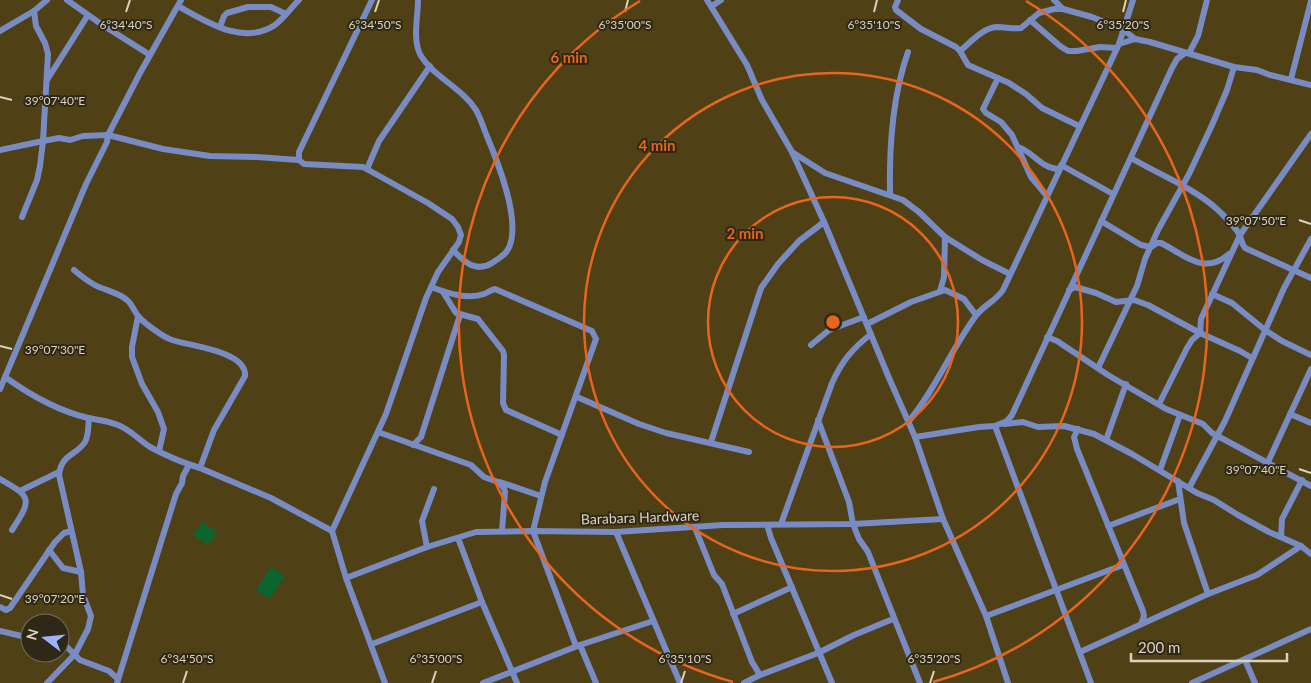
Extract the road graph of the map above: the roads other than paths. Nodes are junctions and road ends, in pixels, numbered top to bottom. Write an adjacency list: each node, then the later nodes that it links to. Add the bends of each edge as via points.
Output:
1 (37, 0): 16 (street)
2 (47, 0): 16 (street)
3 (67, 0): 19 (street)
4 (299, 0): 18 (street)
5 (372, 0): 46 (street, via 299,152)
6 (418, 0): 32 (street, via 418,47)
7 (707, 0): 15 (street)
8 (721, 0): 15 (street)
9 (898, 0): 27 (street, via 895,8 898,12 920,29)
10 (1054, 0): 17 (street)
11 (1133, 0): 22 (street)
12 (1207, 0): 29 (street, via 1198,36)
13 (1311, 1): 35 (street)
14 (180, 3): 21 (street, via 209,24); 30 (street)
15 (712, 6): 44 (street)
16 (35, 10): 23 (street); 36 (street, via 36,26 47,48)
17 (1063, 10): 20 (street, via 1039,13); 22 (street)
18 (286, 14): 21 (street, via 273,26 250,34); 21 (street, via 271,7 248,7 227,13)
19 (88, 16): 30 (street); 36 (street)
20 (1030, 20): 25 (street, via 1068,51); 27 (street, via 1021,28 997,27 984,31)
21 (220, 27)
22 (1124, 30): 24 (street); 25 (street)
23 (0, 31)
24 (1135, 40): 25 (street); 26 (street)
25 (1118, 46): 38 (street)
26 (1171, 48): 29 (street); 31 (street)
27 (960, 51): 34 (street, via 968,65)
28 (908, 52): 51 (street, via 899,80 894,113)
29 (1187, 53): 31 (street); 33 (street)
30 (150, 55): 40 (street)
31 (1175, 61): 45 (street)
32 (430, 66): 48 (street, via 379,141); 60 (street, via 476,110 500,167 511,212 509,246 500,258 481,268 462,260)
33 (1234, 67): 35 (street); 49 (street, via 1212,125)
34 (998, 78): 38 (street, via 1026,94 1042,108); 42 (street, via 983,109 1001,122)
35 (1291, 79): 37 (street)
36 (47, 81): 41 (street)
37 (1311, 85)
38 (1079, 126): 47 (street)
39 (1311, 134): 56 (street)
40 (108, 135): 41 (street); 46 (street, via 163,149 210,156); 85 (street)
41 (43, 141): 43 (street); 53 (street, via 37,180)
42 (1018, 147): 47 (street, via 1029,151 1048,168); 52 (street, via 1031,176)
43 (0, 150)
44 (792, 152): 51 (street, via 825,172); 55 (street)
45 (1131, 158): 49 (street); 50 (street)
46 (299, 160): 48 (street, via 304,164)
47 (1060, 167): 50 (street); 52 (street)
48 (367, 169): 60 (street, via 452,219 461,235)
49 (1182, 186): 56 (street, via 1217,210); 59 (street)
50 (1113, 194): 54 (street)
51 (890, 195): 57 (street, via 920,212)
52 (1047, 196): 64 (street)
53 (22, 217)
54 (1101, 221): 59 (street, via 1141,245); 68 (street)
55 (824, 222): 75 (street); 103 (street, via 799,241 761,288)
56 (1240, 236): 61 (street); 62 (street, via 1245,248)
57 (945, 237): 64 (street); 67 (street, via 944,277)
58 (1311, 239): 62 (street)
59 (1151, 246): 61 (street, via 1162,243 1188,258 1211,265); 71 (street)
60 (453, 250): 66 (street)
61 (1232, 252): 70 (street)
62 (1294, 269): 65 (street); 76 (street)
63 (74, 270): 74 (street, via 92,284 125,298)
64 (1010, 274): 73 (street, via 1000,294)
65 (1311, 278)
66 (431, 287): 69 (street); 98 (street)
67 (940, 290): 73 (street, via 950,291 964,299); 75 (street)
68 (1068, 291): 71 (street, via 1075,287 1116,302); 79 (street)
69 (443, 292): 72 (street); 88 (street, via 478,295 495,289 592,330 596,339)
70 (1212, 294): 76 (street, via 1237,306); 77 (street, via 1201,319)
71 (1130, 300): 77 (street, via 1148,305); 83 (street)
72 (460, 315): 99 (street, via 479,320 503,351 503,403 506,410); 104 (street, via 421,437)
73 (976, 315): 94 (street)
74 (138, 316): 105 (street, via 132,357 164,429); 109 (street, via 170,340 211,349 232,357 244,366 245,376 214,430)
75 (866, 321): 78 (street); 80 (street, via 829,330)
76 (1265, 330): 81 (street); 82 (street)
77 (1200, 333): 82 (street); 89 (street, via 1192,340)
78 (871, 334): 93 (street, via 843,361); 94 (street)
79 (1047, 337): 83 (street); 96 (street, via 1012,415)
80 (811, 345)
81 (1311, 355)
82 (1252, 358): 100 (street)
83 (1098, 368): 86 (street)
84 (1311, 369): 90 (street)
85 (5, 377): 87 (street); 92 (street, via 63,410)
86 (1126, 384): 89 (street); 102 (street)
87 (0, 389)
88 (577, 397): 99 (street); 103 (street, via 639,424)
89 (1158, 404): 91 (street)
90 (1290, 414): 95 (street); 107 (street)
91 (1180, 415): 100 (street, via 1203,424); 110 (street)
92 (89, 418): 105 (street, via 126,428); 111 (street, via 85,441 64,460)
93 (818, 420): 123 (street); 124 (street, via 849,502)
94 (909, 421): 101 (street)
95 (1311, 424)
96 (998, 426): 97 (street, via 1023,422 1038,427); 101 (street); 144 (street)
97 (1078, 429): 102 (street); 126 (street, via 1074,436 1076,449)
98 (378, 432): 104 (street); 130 (street)
99 (562, 435): 120 (street)
100 (1217, 436): 107 (street); 117 (street)
101 (915, 437): 122 (street)
102 (1106, 440): 110 (street)
103 (711, 442): 106 (street)
104 (413, 444): 114 (street, via 471,465 484,477)
105 (159, 451): 108 (street)
106 (749, 452)
107 (1268, 462): 113 (street)
108 (189, 465): 109 (street); 167 (street, via 176,494)
109 (200, 468): 130 (street, via 271,498)
110 (1160, 470): 115 (street)
111 (59, 472): 119 (street); 129 (street)
112 (0, 479): 119 (street)
113 (1302, 480): 116 (street); 134 (street, via 1282,519)
114 (498, 482): 120 (street); 131 (street, via 505,492)
115 (1178, 482): 117 (street); 121 (street)
116 (1311, 486)
117 (1189, 488): 134 (street)
118 (434, 489): 137 (street, via 422,521)
119 (20, 490): 128 (street, via 27,505)
120 (541, 496): 132 (street)
121 (1180, 499): 126 (street); 145 (street, via 1186,533)
122 (943, 519): 124 (street, Barabara Hardware); 150 (street)
123 (781, 524): 124 (street, Barabara Hardware); 125 (street, Barabara Hardware)
124 (853, 524): 152 (street, via 868,552)
125 (770, 525): 127 (street, Barabara Hardware); 143 (street, via 768,532)
126 (1108, 526): 140 (street)
127 (695, 528): 133 (street, Barabara Hardware); 149 (street)
128 (12, 530)
129 (71, 531): 138 (street, via 61,535); 141 (street)
130 (332, 531): 142 (street)
131 (502, 531): 132 (street, Barabara Hardware); 135 (street, Barabara Hardware, via 476,532)
132 (533, 531): 133 (street, Barabara Hardware); 159 (street)
133 (616, 532): 153 (street)
134 (1281, 537): 136 (street)
135 (458, 538): 137 (street, Barabara Hardware); 146 (street)
136 (1301, 546): 139 (street); 145 (street, via 1257,575)
137 (427, 547): 142 (street, Barabara Hardware)
138 (50, 550): 141 (street, via 63,568); 147 (street, via 10,608)
139 (1311, 554)
140 (1124, 566): 144 (street); 148 (street)
141 (80, 572): 163 (street, via 83,595 91,616)
142 (346, 578): 158 (street)
143 (792, 587): 149 (street); 161 (street)
144 (1056, 591): 150 (street); 162 (street)
145 (1208, 594): 151 (street)
146 (482, 602): 158 (street); 165 (street)
147 (0, 607)
148 (1142, 611): 151 (street); 154 (street, via 1144,618)
149 (733, 614): 166 (street)
150 (986, 616): 177 (street)
151 (1158, 616): 154 (street)
152 (893, 619): 161 (street); 176 (street)
153 (653, 621): 159 (street); 173 (street)
154 (1141, 624): 162 (street)
155 (1311, 630): 164 (street)
156 (0, 631): 157 (street)
157 (20, 636)
158 (372, 644): 169 (street)
159 (578, 646): 165 (street); 172 (street)
160 (70, 649): 163 (street)
161 (818, 652): 166 (street); 175 (street)
162 (1080, 652): 178 (street)
163 (75, 654): 167 (street, via 82,661 109,671); 168 (street)
164 (1245, 660): 179 (street); 180 (street)
165 (513, 671): 170 (street); 171 (street)
166 (760, 675): 174 (street)
167 (118, 681)
168 (47, 683)
169 (385, 683)
170 (483, 683)
171 (517, 683)
172 (596, 683)
173 (680, 683)
174 (744, 683)
175 (832, 683)
176 (920, 683)
177 (1007, 683)
178 (1091, 683)
179 (1192, 683)
180 (1255, 683)

